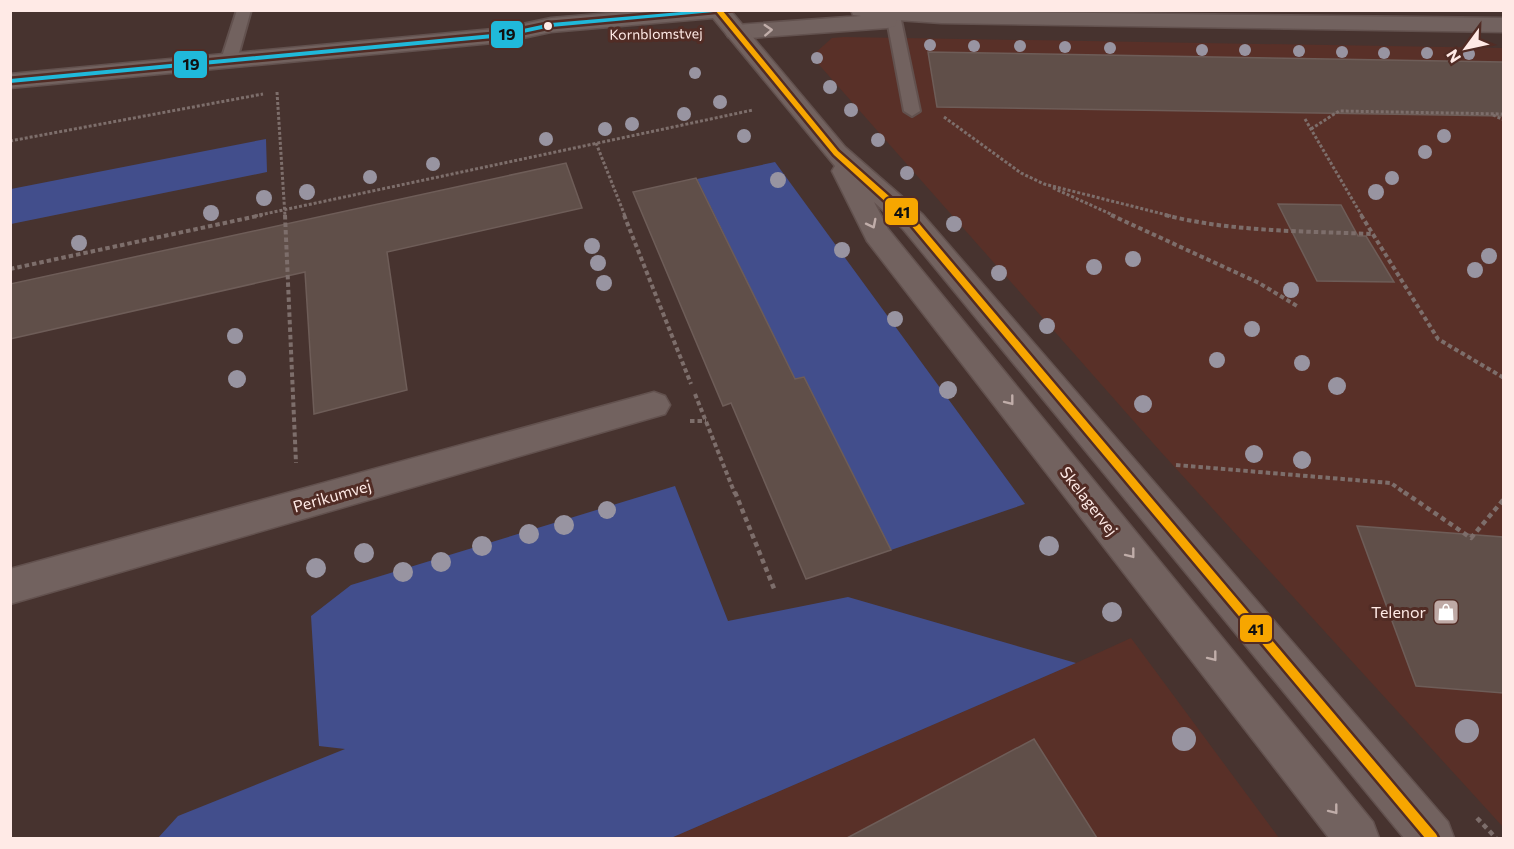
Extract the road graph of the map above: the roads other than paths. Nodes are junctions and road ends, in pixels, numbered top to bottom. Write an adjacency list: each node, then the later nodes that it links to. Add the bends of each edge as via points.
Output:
1 (244, 10): 10 (lane)
2 (861, 10): 4 (street)
3 (1098, 14): 4 (street); 5 (street)
4 (941, 17): 6 (street)
5 (1425, 17): 8 (street)
6 (894, 20): 7 (street, one-way to 6); 12 (lane)
7 (719, 22): 9 (street, Kornblomstvej, via 551,25); 9 (street, Kornblomstvej, via 658,36); 13 (street, Skelagervej)
8 (1503, 25)
9 (504, 35): 10 (street, Kornblomstvej)
10 (229, 60): 11 (street, Kornblomstvej)
11 (10, 81)
12 (912, 111)
13 (836, 153): 16 (street, Skelagervej, one-way to 16, via 877,234); 17 (street, Skelagervej, via 913,222)
14 (654, 405): 15 (street, Perikumvej)
15 (10, 587)
16 (1357, 838)
17 (1432, 838)

